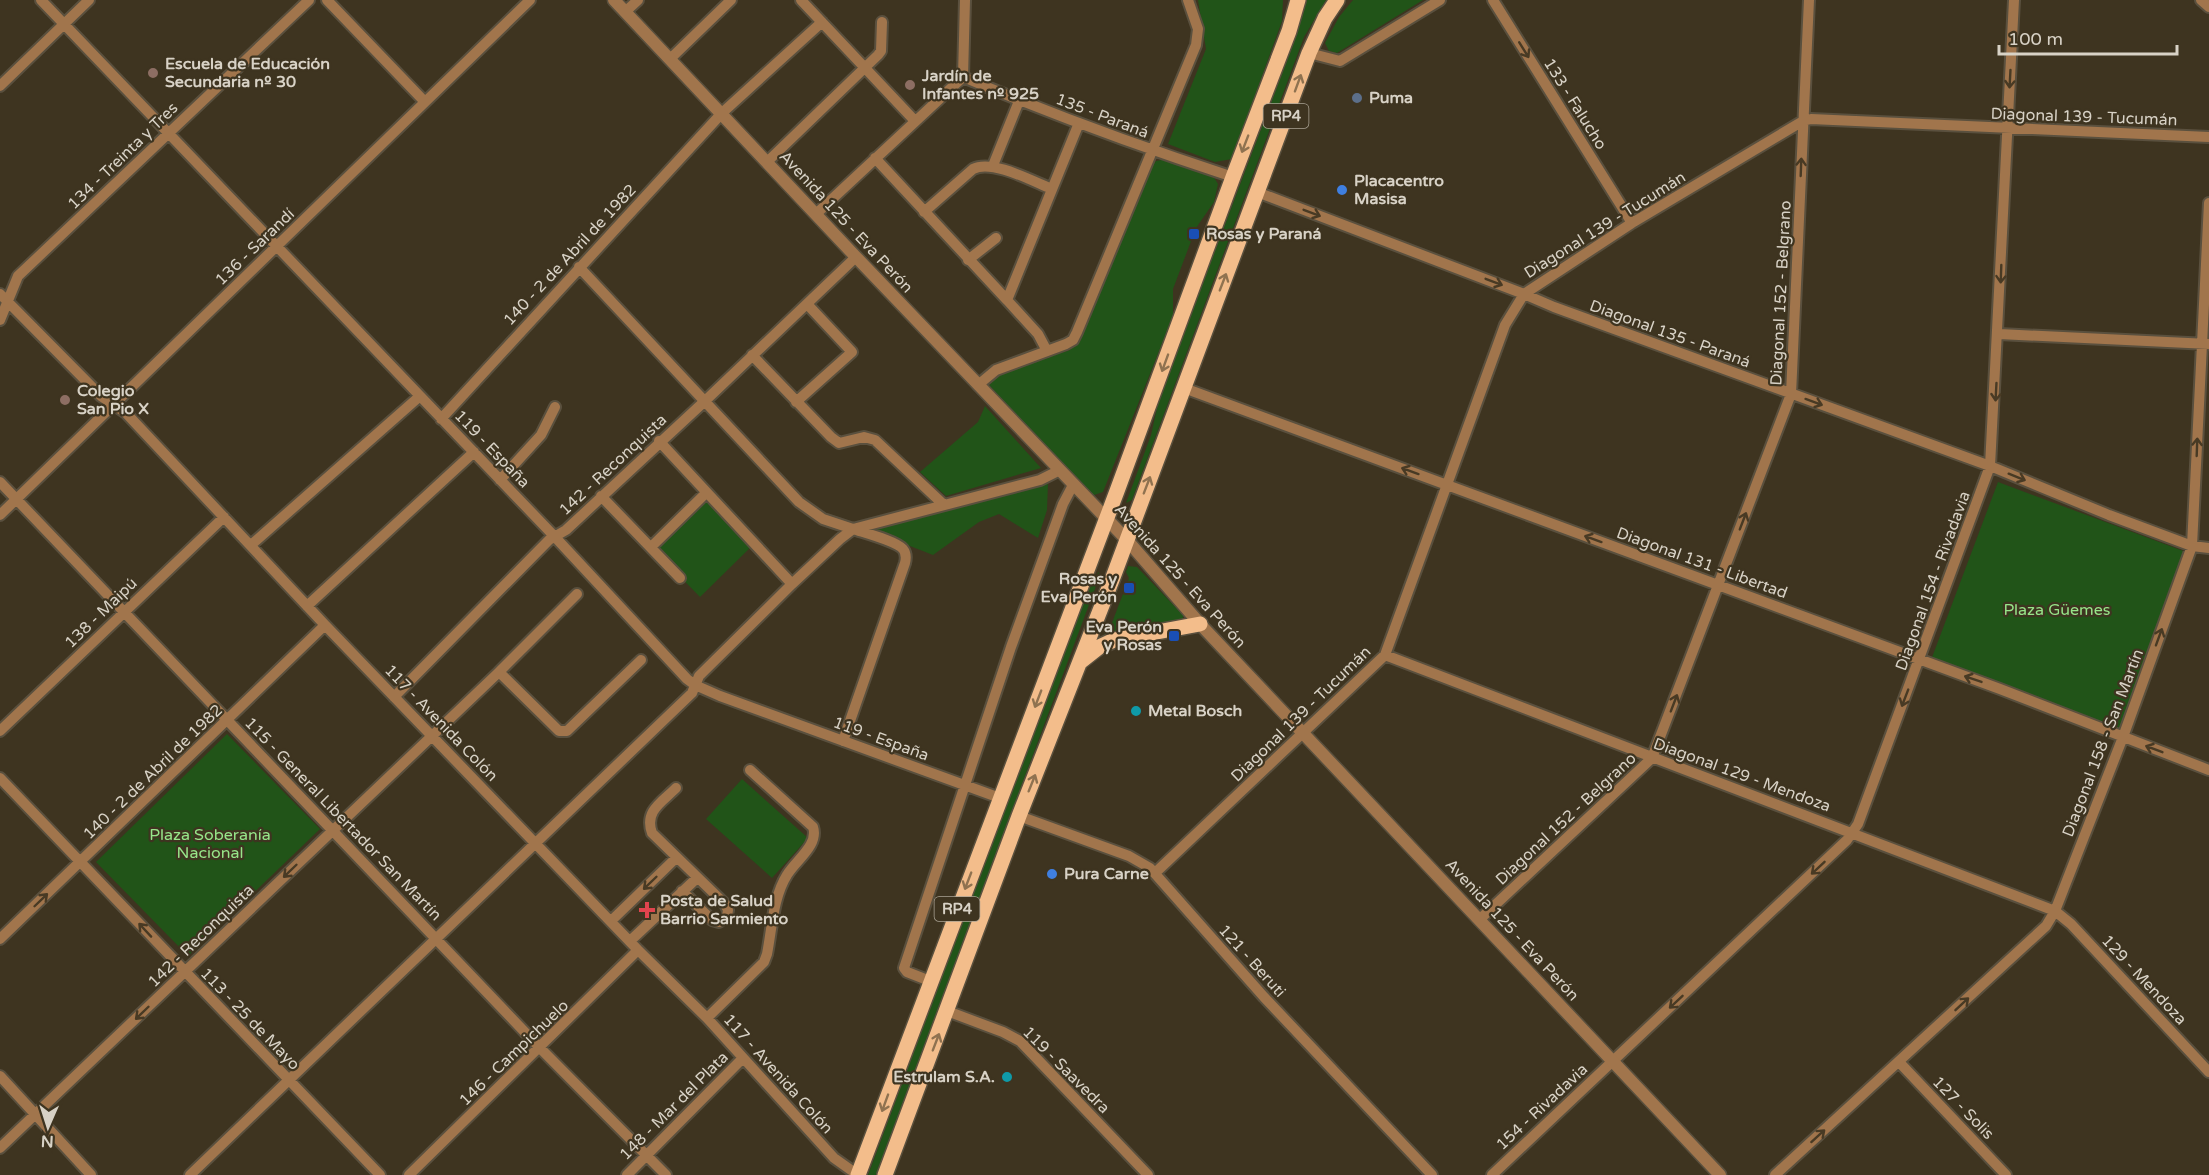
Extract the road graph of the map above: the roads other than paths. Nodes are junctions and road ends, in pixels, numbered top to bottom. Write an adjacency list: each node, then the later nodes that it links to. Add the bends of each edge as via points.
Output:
1 (41, 0): 23 (street, 119 - España)
2 (89, 0): 23 (street)
3 (309, 0): 36 (street, 134 - Treinta y Tres)
4 (327, 0): 30 (street)
5 (530, 0): 30 (street, 136 - Sarandí)
6 (614, 0): 20 (street, Avenida 125 - Eva Perón)
7 (638, 0): 20 (street)
8 (731, 0): 25 (street)
9 (801, 0): 21 (street)
10 (965, 0): 27 (street)
11 (1188, 0): 38 (street, via 1198,29 1196,45)
12 (1298, 0): 42 (main road, RP4, one-way to 42)
13 (1337, 0): 24 (main road, RP4)
14 (1440, 0): 24 (street, via 1340,61)
15 (1493, 0): 48 (street, 133 - Falucho, one-way to 48)
16 (1809, 0): 33 (street, Diagonal 152 - Belgrano)
17 (2014, 0): 35 (street, Diagonal 154 - Rivadavia, one-way to 35)
18 (2201, 0): 19 (street)
19 (2209, 7)
20 (625, 12): 25 (street, Avenida 125 - Eva Perón)
21 (822, 22): 26 (street); 31 (street, 140 - 2 de Abril de 1982)
22 (882, 22): 26 (street, via 881,51)
23 (64, 24): 28 (street); 36 (street, 119 - España)
24 (1309, 53): 44 (main road, RP4, one-way to 24)
25 (670, 59): 31 (street, Avenida 125 - Eva Perón)
26 (866, 69): 32 (street); 40 (street)
27 (963, 77): 29 (street, 135 - Paraná); 32 (street)
28 (0, 86)
29 (1019, 101): 34 (street, 135 - Paraná); 41 (street)
30 (425, 102): 50 (street, 136 - Sarandí)
31 (722, 113): 40 (street, Avenida 125 - Eva Perón); 53 (street, 140 - 2 de Abril de 1982)
32 (915, 121): 39 (street)
33 (1803, 121): 35 (street, Diagonal 139 - Tucumán); 48 (street, Diagonal 139 - Tucumán); 65 (street, Diagonal 152 - Belgrano, one-way to 33)
34 (1078, 123): 38 (street, 135 - Paraná); 43 (street)
35 (2007, 129): 37 (street, Diagonal 139 - Tucumán); 59 (street, Diagonal 154 - Rivadavia, one-way to 59)
36 (169, 133): 50 (street, 119 - España); 55 (street, 134 - Treinta y Tres, via 18,276)
37 (2209, 137)
38 (1154, 151): 42 (street, 135 - Paraná); 61 (street, via 1073,340)
39 (876, 158): 46 (street); 47 (street)
40 (767, 162): 47 (street, Avenida 125 - Eva Perón)
41 (994, 167): 43 (street); 46 (street, via 980,165 973,169)
42 (1233, 177): 86 (main road, RP4, one-way to 86)
43 (1052, 189): 56 (street)
44 (1257, 192): 54 (street, Diagonal 135 - Paraná, one-way to 54); 64 (main road, RP4, one-way to 44)
45 (2209, 203): 60 (street, Diagonal 158 - San Martín)
46 (924, 212): 52 (street)
47 (816, 214): 51 (street, Avenida 125 - Eva Perón)
48 (1632, 223): 54 (street, Diagonal 139 - Tucumán)
49 (996, 238): 52 (street)
50 (278, 246): 66 (street, 119 - España); 69 (street, 136 - Sarandí)
51 (856, 257): 57 (street, 142 - Reconquista); 63 (street, Avenida 125 - Eva Perón)
52 (968, 260): 56 (street)
53 (579, 267): 67 (street); 71 (street, 140 - 2 de Abril de 1982)
54 (1524, 294): 65 (street, Diagonal 135 - Paraná); 78 (street, Diagonal 139 - Tucumán, via 1505,325)
55 (3, 298): 58 (street, 134 - Treinta y Tres); 69 (street, 117 - Avenida Colón)
56 (1007, 300): 61 (street, via 1038,334)
57 (807, 304): 62 (street, 142 - Reconquista); 68 (street, via 852,352)
58 (0, 320)
59 (1999, 334): 60 (street); 74 (street, Diagonal 154 - Rivadavia, one-way to 74)
60 (2205, 344): 91 (street, Diagonal 158 - San Martín, one-way to 60)
61 (1047, 351): 63 (street, via 996,370)
62 (752, 355): 67 (street, 142 - Reconquista); 68 (street)
63 (978, 385): 75 (street, Avenida 125 - Eva Perón)
64 (1184, 388): 78 (street, Diagonal 131 - Libertad, one-way to 64); 89 (main road, RP4, one-way to 64)
65 (1791, 394): 74 (street, Diagonal 135 - Paraná, one-way to 74); 96 (street, Diagonal 152 - Belgrano, one-way to 65)
66 (420, 396): 71 (street, 119 - España); 90 (street)
67 (706, 400): 72 (street, 142 - Reconquista); 87 (street, via 799,502 823,519)
68 (796, 402): 83 (street, via 839,443 864,437 875,440)
69 (114, 405): 82 (street, 136 - Sarandí); 85 (street, 117 - Avenida Colón)
70 (555, 407): 76 (street, via 541,435)
71 (441, 419): 73 (street, 119 - España)
72 (660, 441): 80 (street); 81 (street, 142 - Reconquista)
73 (474, 452): 76 (street, 119 - España); 98 (street)
74 (1990, 466): 91 (street, Diagonal 135 - Paraná, one-way to 91); 104 (street, Diagonal 154 - Rivadavia)
75 (1060, 470): 79 (street, Avenida 125 - Eva Perón); 83 (street, via 1040,480)
76 (500, 480): 88 (street, 119 - España)
77 (0, 482): 82 (street, 115 - General Libertador San Martín)
78 (1447, 484): 96 (street, Diagonal 131 - Libertad, one-way to 78); 102 (street, Diagonal 139 - Tucumán)
79 (1073, 485): 86 (street, Avenida 125 - Eva Perón); 119 (street, via 1011,647)
80 (706, 493): 92 (street); 95 (street)
81 (601, 496): 88 (street, 142 - Reconquista); 92 (street)
82 (16, 499): 84 (street, 136 - Sarandí); 99 (street, 115 - General Libertador San Martín)
83 (944, 505): 87 (street)
84 (0, 515)
85 (224, 517): 90 (street, 117 - Avenida Colón); 99 (street, 138 - Maipú)
86 (1107, 519): 89 (street, Avenida 125 - Eva Perón); 121 (main road, RP4, one-way to 121)
87 (853, 529): 95 (street); 114 (street, via 896,545 906,555)
88 (555, 537): 107 (street, 119 - España); 108 (street, 142 - Reconquista)
89 (1127, 540): 100 (street, Avenida 125 - Eva Perón); 105 (main road, RP4)
90 (251, 545): 98 (street, 117 - Avenida Colón)
91 (2192, 546): 93 (street, Diagonal 135 - Paraná); 113 (street, Diagonal 158 - San Martín, one-way to 91)
92 (651, 547): 94 (street)
93 (2209, 548)
94 (680, 578)
95 (792, 584): 107 (street, via 699,676)
96 (1719, 585): 104 (street, Diagonal 131 - Libertad); 115 (street, Diagonal 152 - Belgrano, one-way to 96)
97 (577, 594): 106 (street, 142 - Reconquista)
98 (307, 606): 101 (street, 117 - Avenida Colón)
99 (124, 612): 109 (street, 115 - General Libertador San Martín); 110 (street, 138 - Maipú)
100 (1200, 624): 105 (main road, via 1114,640); 111 (street, Avenida 125 - Eva Perón)
101 (325, 625): 108 (street, 117 - Avenida Colón); 109 (street, 140 - 2 de Abril de 1982)
102 (1385, 655): 111 (street, Diagonal 139 - Tucumán); 115 (street, Diagonal 129 - Mendoza)
103 (640, 660): 106 (street, via 562,732)
104 (1920, 660): 113 (street, Diagonal 131 - Libertad, one-way to 104); 124 (street, Diagonal 154 - Rivadavia, one-way to 124)
105 (1080, 662): 122 (main road, RP4, one-way to 105)
106 (499, 672): 112 (street, 142 - Reconquista)
107 (695, 685): 114 (street, 119 - España); 125 (street, via 692,693)
108 (394, 697): 112 (street, 117 - Avenida Colón)
109 (228, 720): 123 (street, 115 - General Libertador San Martín); 127 (street, 140 - 2 de Abril de 1982)
110 (0, 731)
111 (1303, 733): 128 (street, Diagonal 139 - Tucumán); 132 (street, Avenida 125 - Eva Perón)
112 (431, 735): 123 (street, 142 - Reconquista); 125 (street, 117 - Avenida Colón)
113 (2123, 737): 117 (street, Diagonal 131 - Libertad, one-way to 113); 131 (street, Diagonal 158 - San Martín)
114 (843, 741): 119 (street, 119 - España)
115 (1652, 758): 124 (street, Diagonal 129 - Mendoza); 132 (street, Diagonal 152 - Belgrano)
116 (750, 770): 141 (street, via 813,827 815,834 786,876 764,962)
117 (2209, 770)
118 (0, 778): 127 (street, 113 - 25 de Mayo)
119 (965, 785): 121 (street, 119 - España); 139 (street, via 904,969)
120 (676, 788): 126 (street, via 649,818 652,833)
121 (1000, 798): 139 (main road, RP4, one-way to 139)
122 (1019, 816): 128 (street, 121 - Beruti, via 1129,856); 140 (main road, RP4)
123 (332, 831): 134 (street, 115 - General Libertador San Martín); 138 (street, 142 - Reconquista, one-way to 138)
124 (1853, 833): 131 (street, Diagonal 129 - Mendoza); 144 (street, Diagonal 154 - Rivadavia, one-way to 144)
125 (535, 842): 133 (street, 117 - Avenida Colón); 134 (street)
126 (676, 858): 129 (street); 133 (street, one-way to 133)
127 (82, 862): 135 (street, 140 - 2 de Abril de 1982, one-way to 127); 138 (street, 113 - 25 de Mayo, one-way to 127)
128 (1155, 873): 161 (street, 121 - Beruti, via 1264,997)
129 (697, 878): 130 (street); 130 (street, via 725,904 725,919 712,920)
130 (682, 891): 136 (street)
131 (2055, 911): 145 (street, Diagonal 158 - San Martín, one-way to 131, via 2046,926); 146 (street, 129 - Mendoza)
132 (1479, 920): 144 (street, Avenida 125 - Eva Perón)
133 (611, 921): 136 (street, 117 - Avenida Colón)
134 (435, 938): 142 (street, 115 - General Libertador San Martín); 148 (street)
135 (0, 939)
136 (630, 941): 137 (street, 117 - Avenida Colón)
137 (638, 950): 141 (street, 117 - Avenida Colón); 142 (street, 146 - Campichuelo)
138 (185, 972): 148 (street, 113 - 25 de Mayo); 149 (street, 142 - Reconquista, one-way to 149)
139 (930, 981): 158 (main road, RP4, one-way to 158)
140 (947, 1011): 159 (main road, RP4, one-way to 140); 160 (street, 119 - Saavedra, via 1020,1041)
141 (707, 1018): 143 (street, 117 - Avenida Colón)
142 (540, 1048): 151 (street, 115 - General Libertador San Martín); 155 (street, 146 - Campichuelo)
143 (743, 1058): 151 (street, 148 - Mar del Plata); 158 (street, 117 - Avenida Colón, via 834,1158)
144 (1613, 1061): 162 (street, 154 - Rivadavia); 163 (street, Avenida 125 - Eva Perón)
145 (1899, 1062): 164 (street, Diagonal 158 - San Martín, one-way to 145); 165 (street, 127 - Solis)
146 (2209, 1072)
147 (0, 1076): 149 (street)
148 (288, 1081): 153 (street); 154 (street, 113 - 25 de Mayo)
149 (35, 1115): 150 (street, 142 - Reconquista); 152 (street)
150 (0, 1148)
151 (647, 1156): 156 (street, 148 - Mar del Plata); 157 (street, 115 - General Libertador San Martín)
152 (91, 1175)
153 (190, 1175)
154 (380, 1175)
155 (409, 1175)
156 (627, 1175)
157 (666, 1175)
158 (858, 1175)
159 (885, 1175)
160 (1148, 1175)
161 (1432, 1175)
162 (1492, 1175)
163 (1720, 1175)
164 (1775, 1175)
165 (2006, 1175)

